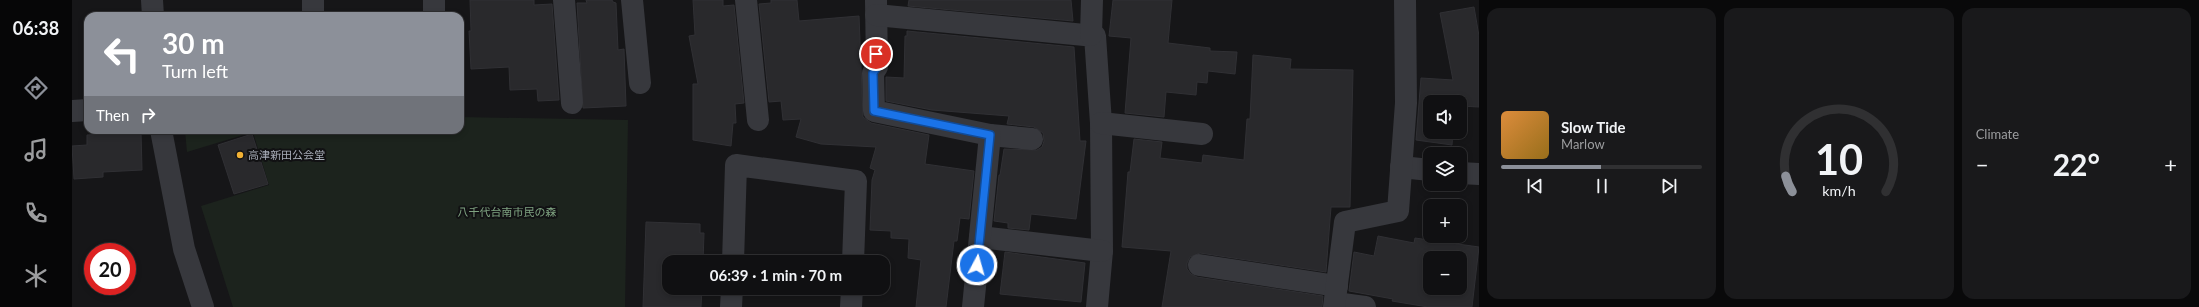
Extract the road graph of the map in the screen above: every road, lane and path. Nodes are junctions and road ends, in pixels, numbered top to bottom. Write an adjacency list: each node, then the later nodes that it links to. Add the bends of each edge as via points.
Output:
1 (152, 0): 10 (street)
2 (313, 0): 11 (street)
3 (434, 0): 12 (street)
4 (564, 0): 15 (street)
5 (632, 0): 14 (street)
6 (746, 0): 18 (street)
7 (1092, 0): 13 (street)
8 (1404, 0): 24 (street, via 1406,103)
9 (876, 7): 13 (street); 22 (street, via 877,67 873,73 874,111)
10 (153, 12)
11 (314, 12)
12 (434, 12)
13 (1090, 35): 19 (street, via 1095,36)
14 (640, 83)
15 (572, 103)
16 (84, 110): 17 (street)
17 (72, 111)
18 (758, 120)
19 (1101, 123): 21 (street); 29 (street)
20 (162, 134): 36 (street, via 184,249)
21 (1202, 134)
22 (990, 135): 23 (street); 28 (street)
23 (1032, 139)
24 (1401, 167): 25 (street); 35 (street, via 1398,211 1346,222)
25 (1423, 169)
26 (1467, 173): 27 (street)
27 (1479, 174)
28 (980, 237): 29 (street); 39 (street)
29 (1102, 251): 40 (street)
30 (733, 255): 31 (street, via 736,165 856,181)
31 (853, 255)
32 (1199, 265): 35 (street)
33 (732, 295): 37 (street)
34 (852, 295): 38 (street)
35 (1335, 299): 41 (street)
36 (203, 307)
37 (731, 307)
38 (852, 307)
39 (973, 307)
40 (1096, 307)
41 (1365, 307)

